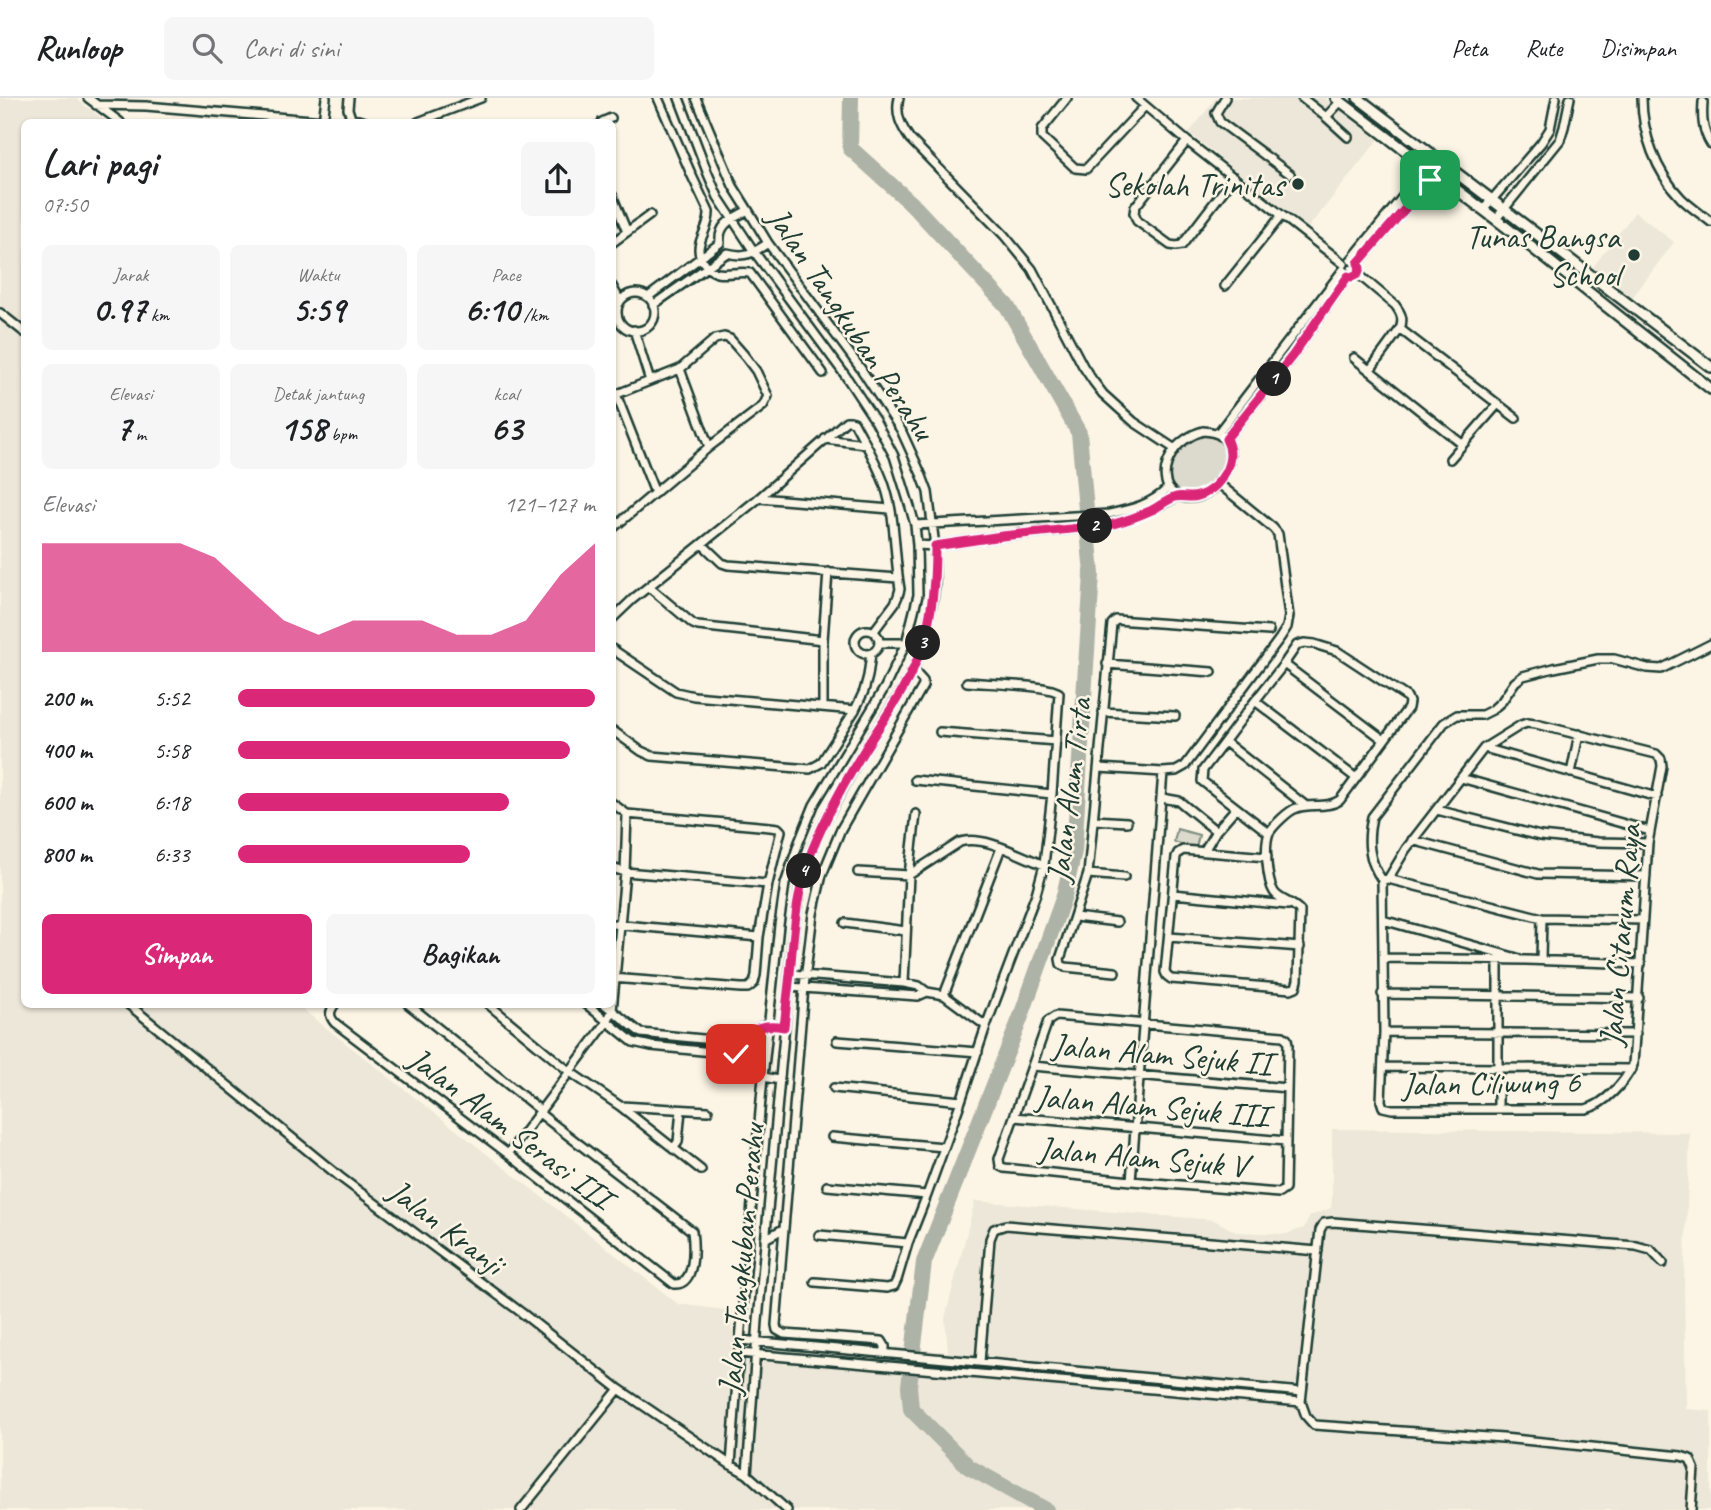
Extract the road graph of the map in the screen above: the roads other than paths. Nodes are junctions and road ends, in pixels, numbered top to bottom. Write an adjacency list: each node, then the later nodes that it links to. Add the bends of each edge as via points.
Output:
1 (89, 98): 19 (street)
2 (326, 98): 25 (street)
3 (349, 98): 26 (street, via 348,109)
4 (481, 98): 27 (street)
5 (658, 98): 51 (street, via 709,212 699,243)
6 (678, 98): 42 (street, Jalan Tangkuban Perahu, via 718,197)
7 (696, 98): 39 (street, Jalan Tangkuban Perahu)
8 (899, 98): 85 (street, via 897,110 909,139 1023,256 1103,394 1133,422)
9 (1067, 98): 20 (street, via 1041,133 1080,169 1086,169)
10 (1136, 98): 20 (street)
11 (1225, 98): 33 (street, via 1216,113 1220,121)
12 (1302, 98): 22 (street)
13 (1358, 98): 35 (street)
14 (1556, 98): 35 (street, via 1550,129 1541,143)
15 (1570, 98): 37 (street, via 1560,140)
16 (1642, 98): 44 (street, via 1646,136 1659,167 1681,197)
17 (1338, 100): 22 (street); 31 (street)
18 (1703, 100): 21 (street); 30 (street, via 1704,128)
19 (96, 105): 23 (street); 24 (street)
20 (1145, 106): 29 (street)
21 (1711, 111)
22 (1326, 117): 28 (street)
23 (116, 119)
24 (290, 119)
25 (323, 119)
26 (354, 119)
27 (426, 119)
28 (1348, 137)
29 (1187, 141): 34 (street); 34 (street, via 1135,206 1137,221 1170,245 1182,245)
30 (1711, 144)
31 (1427, 167): 32 (street); 53 (street)
32 (1436, 173): 38 (street); 53 (street)
33 (1290, 174)
34 (1234, 177): 41 (street)
35 (1491, 199): 37 (street); 38 (street)
36 (616, 205): 45 (street)
37 (1504, 208): 43 (street); 66 (street)
38 (1483, 210): 43 (street)
39 (748, 211): 42 (street); 48 (street, Jalan Tangkuban Perahu)
40 (650, 215): 45 (street)
41 (1282, 216): 53 (street); 54 (street)
42 (733, 218): 47 (street, via 721,229); 49 (street, Jalan Tangkuban Perahu)
43 (1496, 219): 72 (street)
44 (1711, 222)
45 (627, 232): 46 (street)
46 (616, 240)
47 (720, 243): 50 (street); 51 (street)
48 (768, 243): 49 (street); 67 (street, Jalan Tangkuban Perahu)
49 (755, 252): 50 (street); 71 (street, Jalan Tangkuban Perahu)
50 (727, 254): 52 (street)
51 (700, 258): 52 (street); 56 (street)
52 (707, 267): 58 (street); 70 (street, via 719,273 750,273)
53 (1349, 267): 62 (street, via 1352,277 1358,274 1399,311); 79 (street); 81 (street, via 1293,355)
54 (1225, 286)
55 (616, 294): 57 (street)
56 (648, 297): 57 (street, via 633,293); 58 (street)
57 (620, 301): 59 (street)
58 (653, 304): 64 (street, via 651,323)
59 (616, 312)
60 (0, 313): 63 (street)
61 (617, 324): 64 (street)
62 (1400, 329): 69 (street); 77 (street)
63 (21, 330)
64 (634, 330): 73 (street)
65 (1354, 358): 69 (street)
66 (1710, 366): 72 (street)
67 (860, 368): 71 (street); 95 (street, Jalan Tangkuban Perahu, via 911,450 928,492)
68 (680, 369): 73 (street); 84 (street); 84 (street, via 715,339 730,339 768,396 763,406)
69 (1370, 370): 83 (street)
70 (823, 373)
71 (845, 374): 96 (street, Jalan Tangkuban Perahu, via 894,456)
72 (1698, 378): 74 (street)
73 (650, 381): 75 (street)
74 (1711, 388)
75 (616, 394)
76 (616, 400): 89 (street)
77 (1497, 404): 78 (street); 83 (street)
78 (1516, 418)
79 (1217, 433): 81 (street); 85 (street, via 1199,432)
80 (825, 439): 82 (street); 82 (street, via 850,421); 91 (street)
81 (1226, 439): 87 (street, via 1230,460)
82 (865, 444): 92 (street)
83 (1462, 444): 86 (street)
84 (709, 447): 89 (street)
85 (1175, 449): 88 (street, via 1166,467)
86 (1450, 458)
87 (1218, 483): 90 (street, via 1201,495); 133 (street, via 1278,534 1288,622 1185,766)
88 (1168, 488): 90 (street); 93 (street, via 1140,507 1109,514)
89 (655, 493): 94 (street)
90 (1178, 496): 97 (street, via 1110,525)
91 (759, 498): 92 (street); 98 (street)
92 (890, 509): 102 (street)
93 (999, 521): 95 (street); 97 (street)
94 (616, 523)
95 (932, 524): 96 (street); 100 (street, Jalan Tangkuban Perahu)
96 (915, 525): 99 (street, Jalan Tangkuban Perahu)
97 (1002, 536): 100 (street)
98 (702, 544): 101 (street, via 722,564); 103 (street)
99 (917, 545): 100 (street); 109 (street, Jalan Tangkuban Perahu, via 918,595)
100 (935, 546): 115 (street, Jalan Tangkuban Perahu, via 933,600)
101 (828, 572): 102 (street); 107 (street)
102 (898, 578): 105 (street, via 898,596)
103 (649, 587): 104 (street); 107 (street, via 698,626)
104 (616, 615)
105 (874, 631): 108 (street); 112 (street, via 860,631 854,644 858,651)
106 (1269, 632): 113 (street, Jalan Alam Tirta, via 1116,620)
107 (824, 640): 119 (street)
108 (880, 643): 109 (street); 112 (street)
109 (906, 643): 130 (street, Jalan Tangkuban Perahu)
110 (1711, 644): 167 (street, via 1661,668 1598,659 1523,676 1487,713 1448,720 1372,817 1369,851 1375,870)
111 (616, 652): 119 (street, via 676,692)
112 (871, 654): 120 (street, via 868,677)
113 (1107, 663): 116 (street); 121 (street, Jalan Alam Tirta)
114 (1284, 664): 118 (street); 126 (street); 126 (street, via 1297,645 1314,643 1337,651 1407,697 1408,708)
115 (913, 670): 131 (street, Jalan Tangkuban Perahu); 150 (street, via 923,686)
116 (1212, 671)
117 (967, 682): 127 (street, via 1055,690 1059,695)
118 (1255, 701): 128 (street); 135 (street)
119 (823, 706): 120 (street)
120 (855, 709): 124 (street, via 821,763 810,769 652,756)
121 (1104, 712): 122 (street); 132 (street, Jalan Alam Tirta)
122 (1175, 716)
123 (940, 732): 127 (street)
124 (616, 733)
125 (1579, 734): 129 (street, via 1528,723); 134 (street); 139 (street, Jalan Citarum Raya, via 1656,754 1662,766)
126 (1384, 740): 135 (street)
127 (1056, 741): 138 (street)
128 (1225, 742): 142 (street); 143 (street, via 1203,770 1202,781)
129 (1484, 748): 134 (street); 136 (street)
130 (846, 750): 131 (street); 211 (street, Jalan Tangkuban Perahu, via 814,805 785,884)
131 (860, 757): 148 (street, Jalan Tangkuban Perahu)
132 (1099, 768): 133 (street); 147 (street, Jalan Alam Tirta)
133 (1163, 772): 140 (street)
134 (1571, 773): 139 (street)
135 (1356, 778): 142 (street, via 1334,804)
136 (1461, 778): 144 (street); 152 (street)
137 (915, 780): 138 (street)
138 (1052, 794): 159 (street)
139 (1657, 797): 152 (street, Jalan Citarum Raya)
140 (1162, 798): 151 (street, via 1179,801); 212 (street)
141 (616, 806): 145 (street)
142 (1306, 806): 153 (street, via 1287,813)
143 (1236, 808): 151 (street); 153 (street)
144 (1437, 810): 154 (street); 155 (street, via 1539,836)
145 (627, 814): 161 (street); 168 (street, via 778,828)
146 (916, 814): 164 (street)
147 (1094, 820): 149 (street); 163 (street, Jalan Alam Tirta)
148 (825, 821): 150 (street); 189 (street, Jalan Tangkuban Perahu, via 800,888)
149 (1127, 822)
150 (841, 830): 190 (street, via 822,875)
151 (1216, 831): 157 (street)
152 (1650, 831): 155 (street, Jalan Citarum Raya)
153 (1269, 833): 158 (street)
154 (1412, 840): 166 (street, via 1538,874); 167 (street)
155 (1648, 843): 166 (street, Jalan Citarum Raya)
156 (1000, 848): 159 (street); 164 (street, via 980,841 960,842); 199 (street)
157 (1204, 851): 158 (street); 169 (street, via 1178,853)
158 (1267, 857): 170 (street, via 1272,889)
159 (1044, 865): 213 (street)
160 (616, 869): 161 (street)
161 (625, 872): 168 (street); 177 (street)
162 (858, 872): 164 (street)
163 (1088, 874): 165 (street); 171 (street, Jalan Alam Tirta)
164 (909, 875): 178 (street)
165 (1124, 877)
166 (1646, 877): 174 (street, Jalan Citarum Raya)
167 (1385, 880): 172 (street); 173 (street)
168 (768, 884): 179 (street)
169 (1173, 894): 170 (street); 180 (street)
170 (1292, 905): 182 (street, via 1300,911)
171 (1074, 917): 175 (street); 188 (street, Jalan Alam Tirta, via 1061,964)
172 (1542, 918): 174 (street); 185 (street)
173 (1383, 920): 183 (street); 184 (street)
174 (1643, 920): 187 (street, Jalan Citarum Raya)
175 (1117, 922)
176 (845, 923): 178 (street)
177 (617, 925): 179 (street); 181 (street)
178 (906, 930): 193 (street)
179 (759, 937): 191 (street, via 756,975 748,988)
180 (1169, 937): 182 (street); 182 (street, via 1165,972 1171,979 1291,989 1298,980)
181 (616, 943)
182 (1300, 947)
183 (1383, 958): 186 (street); 198 (street)
184 (1526, 960): 185 (street); 186 (street)
185 (1541, 960): 187 (street)
186 (1497, 961): 200 (street)
187 (1641, 964): 201 (street, Jalan Citarum Raya)
188 (1115, 972)
189 (790, 974): 190 (street); 194 (street, Jalan Tangkuban Perahu)
190 (806, 975): 192 (street); 195 (street)
191 (616, 978)
192 (845, 979): 193 (street); 196 (street)
193 (904, 983): 197 (street)
194 (789, 986): 195 (street); 214 (street, Jalan Tangkuban Perahu)
195 (804, 988): 196 (street); 251 (street)
196 (844, 990): 197 (street, via 918,996)
197 (927, 992): 199 (street)
198 (1382, 994): 200 (street); 215 (street)
199 (944, 995): 213 (street)
200 (1498, 995): 201 (street); 216 (street)
201 (1639, 998): 217 (street, Jalan Citarum Raya)
202 (133, 1008): 264 (street, Jalan Kranji, via 340,1177)
203 (332, 1008): 245 (street, Jalan Alam Serasi III, via 330,1018 335,1023)
204 (413, 1008): 238 (street)
205 (493, 1008): 226 (street)
206 (591, 1008): 210 (street)
207 (609, 1008): 209 (street)
208 (612, 1008): 209 (street)
209 (612, 1011): 210 (street); 219 (street, via 641,1033)
210 (607, 1022): 221 (street, via 643,1045); 226 (street)
211 (769, 1025): 214 (street); 219 (street); 228 (street, Jalan Tangkuban Perahu)
212 (1142, 1025): 222 (street, via 1056,1016 1048,1021); 227 (street); 231 (street, via 1283,1036 1288,1045)
213 (986, 1026): 220 (street)
214 (784, 1027): 229 (street, Jalan Tangkuban Perahu)
215 (1384, 1032): 216 (street); 223 (street)
216 (1498, 1033): 217 (street); 224 (street)
217 (1636, 1034): 225 (street, Jalan Citarum Raya)
218 (837, 1041): 220 (street)
219 (741, 1042): 221 (street)
220 (978, 1052): 232 (street)
221 (739, 1054): 228 (street, via 750,1070)
222 (1032, 1066): 227 (street, Jalan Alam Sejuk II); 239 (street)
223 (1383, 1067): 224 (street); 235 (street, Jalan Ciliwung 6, via 1383,1107)
224 (1498, 1068): 225 (street); 235 (street)
225 (1632, 1069): 233 (street, Jalan Citarum Raya)
226 (570, 1072): 234 (street); 238 (street)
227 (1139, 1075): 231 (street, Jalan Alam Sejuk II); 240 (street)
228 (763, 1077): 229 (street); 258 (street, Jalan Tangkuban Perahu)
229 (779, 1080): 250 (street, Jalan Tangkuban Perahu)
230 (834, 1088): 232 (street)
231 (1287, 1088): 242 (street)
232 (961, 1101): 243 (street)
233 (1600, 1103): 235 (street, Jalan Ciliwung 6, via 1586,1109)
234 (620, 1106): 236 (street); 244 (street)
235 (1498, 1109)
236 (681, 1110): 237 (street); 244 (street)
237 (708, 1111)
238 (540, 1112): 245 (street); 245 (street, Jalan Alam Serasi III, via 692,1231 690,1275 674,1284)
239 (1014, 1117): 240 (street, Jalan Alam Sejuk III); 247 (street, Jalan Alam Sejuk V, via 1000,1166)
240 (1135, 1128): 242 (street, Jalan Alam Sejuk III); 247 (street)
241 (832, 1137): 243 (street)
242 (1286, 1141): 247 (street, Jalan Alam Sejuk V, via 1282,1192)
243 (944, 1147): 249 (street)
244 (673, 1149): 246 (street)
245 (508, 1154)
246 (701, 1170)
247 (1131, 1181)
248 (827, 1186): 249 (street)
249 (927, 1195): 254 (street)
250 (768, 1212): 251 (street); 253 (street, Jalan Tangkuban Perahu)
251 (783, 1226): 253 (street); 261 (street, via 777,1330 882,1341)
252 (819, 1235): 254 (street)
253 (765, 1239): 259 (street, Jalan Tangkuban Perahu)
254 (908, 1243): 257 (street, via 894,1286)
255 (1318, 1251): 256 (street, via 1320,1230 1324,1223 1333,1222 1636,1246 1651,1250); 263 (street, via 1006,1225 995,1229 990,1239); 265 (street)
256 (1662, 1263)
257 (815, 1282)
258 (740, 1340): 259 (street); 260 (street, Jalan Tangkuban Perahu)
259 (757, 1342): 261 (street); 262 (street, Jalan Tangkuban Perahu)
260 (739, 1353): 262 (street); 267 (street, Jalan Tangkuban Perahu)
261 (885, 1353): 263 (street)
262 (756, 1355): 266 (street); 268 (street, Jalan Tangkuban Perahu)
263 (980, 1362): 265 (street)
264 (619, 1389): 267 (street, Jalan Kranji); 269 (street)
265 (1302, 1392): 266 (street)
266 (1301, 1402): 271 (street, via 1314,1425 1681,1456 1690,1459 1694,1468)
267 (731, 1465): 268 (street, Jalan Kranji)
268 (747, 1474): 270 (street, Jalan Kranji)
269 (521, 1510)
270 (787, 1510)
271 (1691, 1510)

